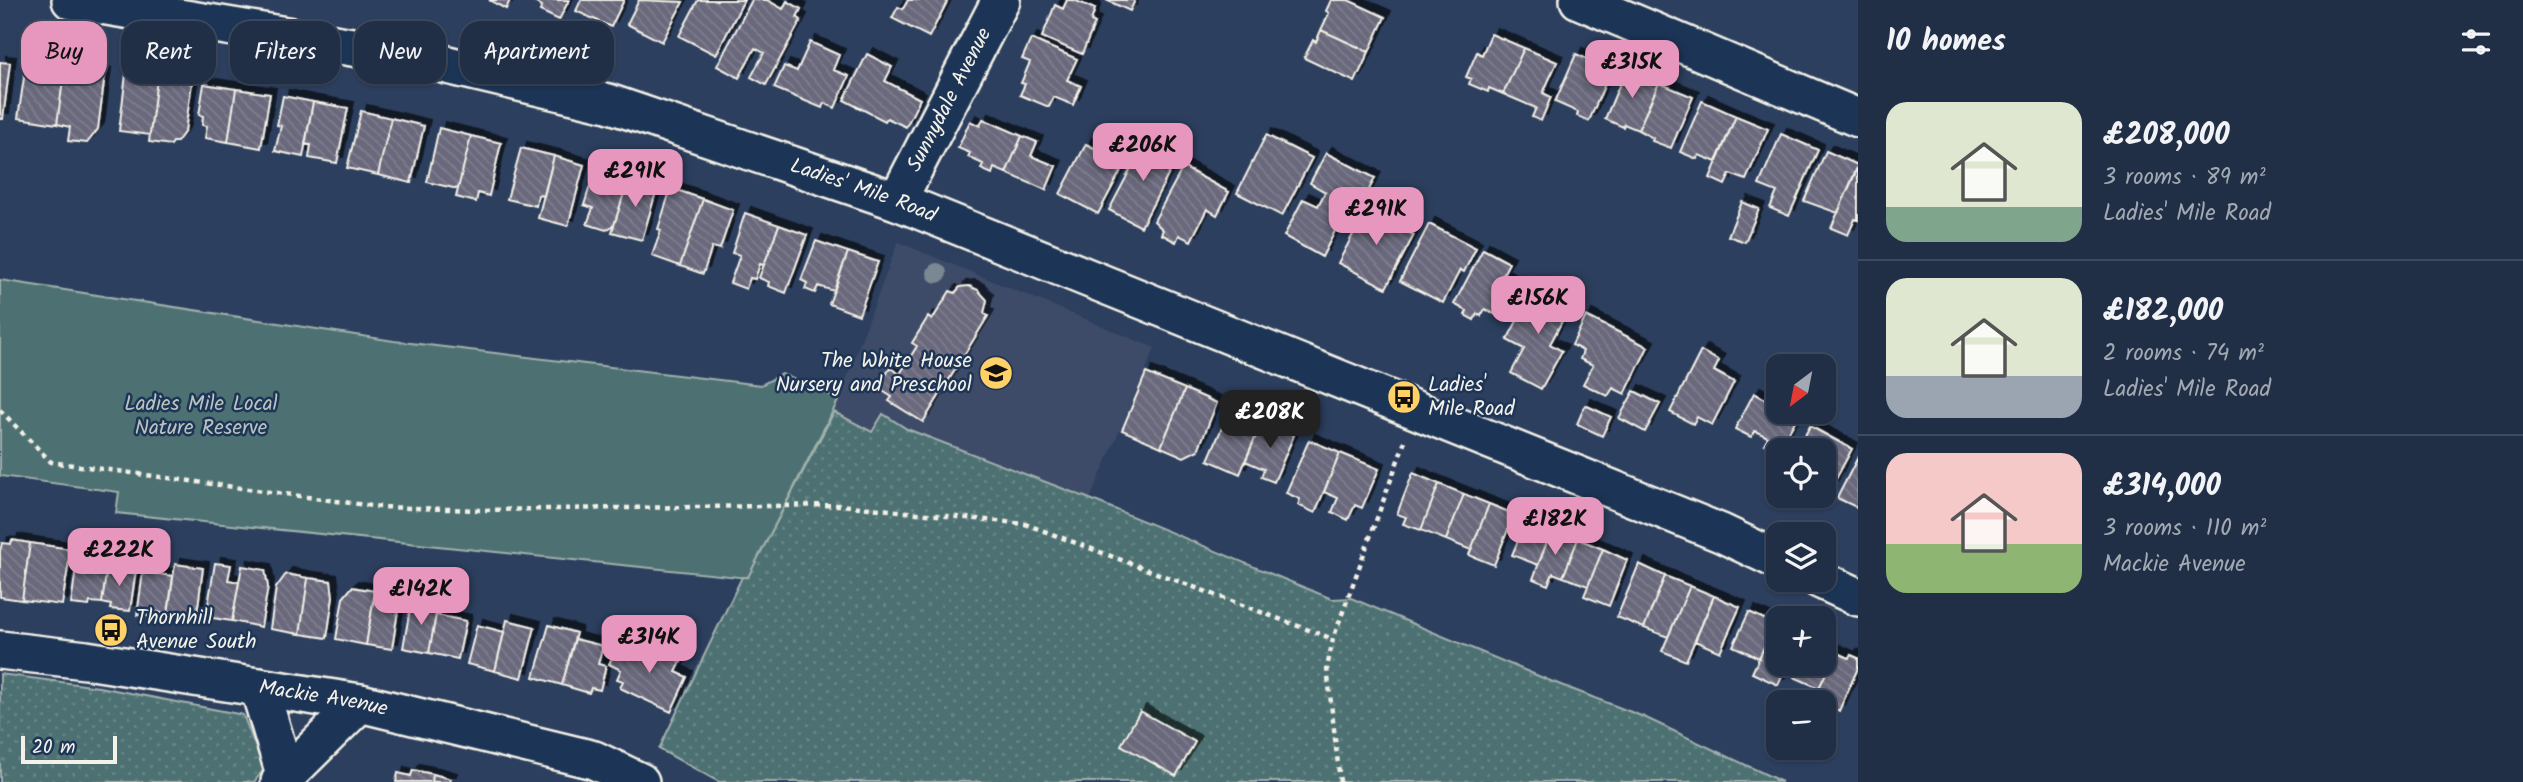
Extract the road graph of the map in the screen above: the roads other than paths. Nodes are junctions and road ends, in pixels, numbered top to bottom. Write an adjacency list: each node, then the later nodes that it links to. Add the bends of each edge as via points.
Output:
1 (71, 0): 5 (street, Ladies' Mile Road, via 418,58 608,103)
2 (1001, 0): 5 (street, Sunnydale Avenue)
3 (1579, 0): 4 (street)
4 (1858, 118)
5 (897, 201): 6 (street, Ladies' Mile Road)
6 (1766, 554)
7 (1836, 587): 8 (street)
8 (1858, 597)
9 (0, 650): 10 (street, Mackie Avenue)
10 (259, 687): 11 (street, Mackie Avenue); 12 (street)
11 (360, 704): 12 (street); 13 (street, Mackie Avenue, via 594,761)
12 (282, 778)
13 (640, 782)

